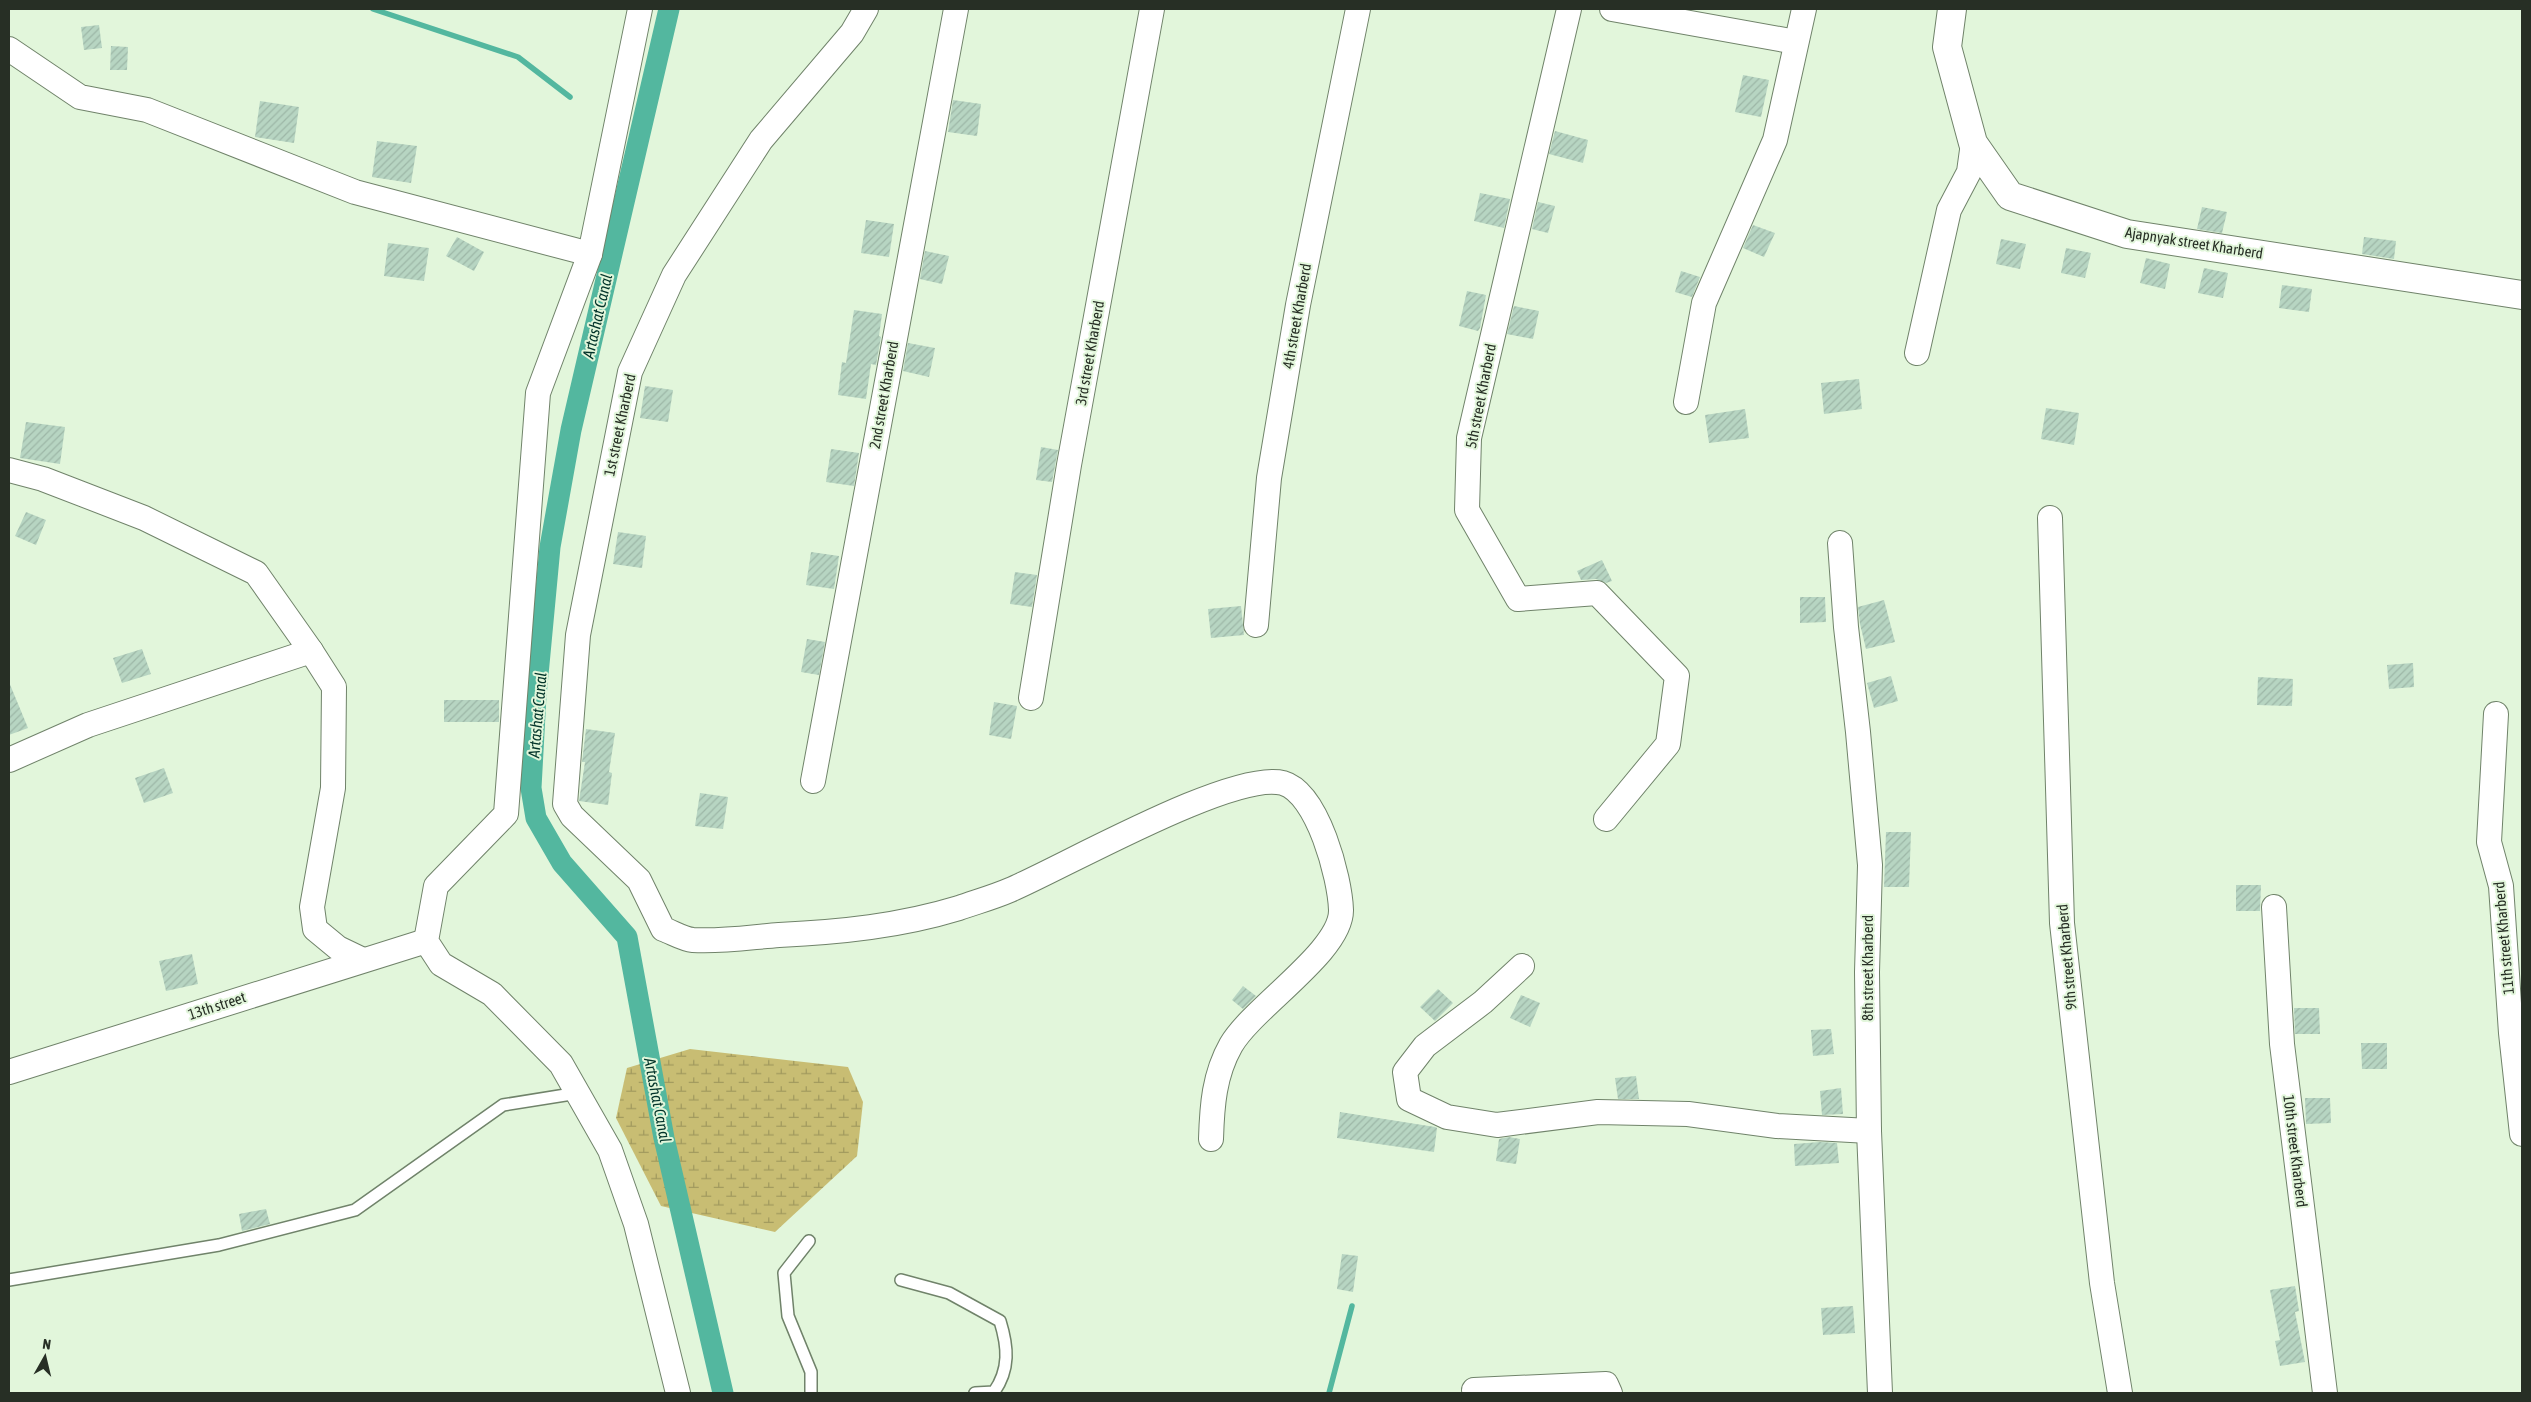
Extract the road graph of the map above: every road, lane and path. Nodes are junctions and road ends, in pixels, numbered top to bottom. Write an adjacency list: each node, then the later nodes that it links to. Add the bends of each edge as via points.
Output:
1 (640, 9): 13 (street)
2 (866, 9): 35 (street, 1st street Kharberd, via 852,33 807,88 787,106 756,148 674,275 630,372 578,635 565,804 572,816 639,880 660,925 690,940 852,931 905,922 1000,894 1209,797 1259,782 1292,787 1306,802 1322,829 1333,862 1340,923 1329,942 1232,1043 1216,1080)
3 (956, 9): 25 (street, 2nd street Kharberd)
4 (1152, 9): 22 (street, 3rd street Kharberd, via 1069,465)
5 (1358, 9): 20 (street, 4th street Kharberd, via 1298,306 1269,478)
6 (1569, 9): 26 (street, 5th street Kharberd, via 1469,438 1467,510 1518,598 1597,593 1677,676 1668,744)
7 (1612, 9): 10 (street)
8 (1804, 9): 10 (street)
9 (1952, 9): 12 (street, Ajapnyak street Kharberd, via 1947,47)
10 (1796, 42): 16 (street, via 1775,140 1704,302)
11 (9, 49): 13 (street, via 80,97 147,110 355,192)
12 (1973, 143): 14 (street, Ajapnyak street Kharberd, via 2010,196 2127,234); 15 (street, via 1970,172 1949,210)
13 (590, 254): 28 (street, via 538,393 506,814 436,886)
14 (2522, 295)
15 (1917, 353)
16 (1686, 402)
17 (9, 470): 21 (street, via 43,479 144,518 256,573)
18 (2050, 518): 45 (street, 9th street Kharberd, via 2062,923 2102,1284)
19 (1840, 543): 33 (street, 8th street Kharberd, via 1870,865 1867,972)
20 (1256, 625)
21 (311, 651): 24 (street, via 88,725); 29 (street, via 334,687 333,788 312,908 315,929 338,948)
22 (1031, 698)
23 (2496, 714): 34 (street, 11th street Kharberd, via 2489,842 2502,886 2511,1033)
24 (9, 760)
25 (812, 781)
26 (1606, 819)
27 (2274, 907): 46 (street, 10th street Kharberd, via 2282,1044)
28 (426, 941): 29 (street, 13th street); 32 (street, via 440,964 492,994 561,1064)
29 (363, 960): 31 (street, 13th street)
30 (1522, 966): 33 (street, via 1483,1002 1426,1046 1405,1072 1409,1099 1447,1117 1497,1125 1598,1112 1688,1114 1778,1126)
31 (9, 1072)
32 (578, 1093): 37 (lane, via 503,1105 355,1210 219,1245); 40 (street, via 610,1150 636,1224)
33 (1869, 1130): 44 (street, 8th street Kharberd)
34 (2522, 1134)
35 (1211, 1139)
36 (809, 1241): 41 (lane, via 784,1273 788,1316 811,1372)
37 (9, 1280)
38 (901, 1280): 42 (lane, via 949,1293 1000,1321 1007,1342 1004,1378 994,1392)
39 (1474, 1390): 43 (street, via 1606,1384)
40 (678, 1393)
41 (811, 1393)
42 (975, 1393)
43 (1610, 1393)
44 (1880, 1393)
45 (2120, 1393)
46 (2325, 1393)

